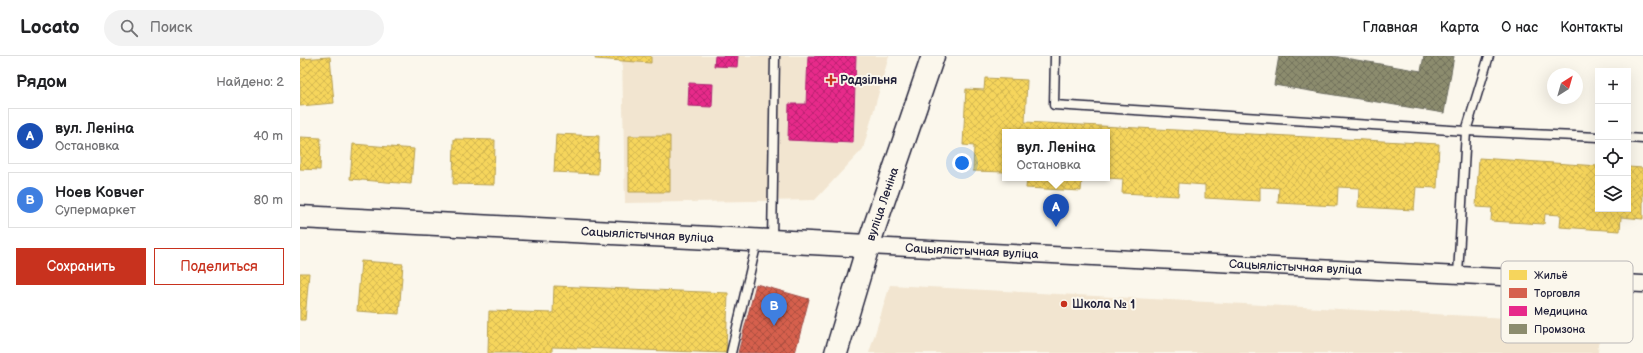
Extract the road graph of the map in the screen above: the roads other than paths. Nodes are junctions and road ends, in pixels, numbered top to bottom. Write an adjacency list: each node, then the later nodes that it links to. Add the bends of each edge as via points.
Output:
1 (775, 56): 10 (lane)
2 (933, 56): 11 (street, вуліца Леніна)
3 (1055, 56): 5 (lane, via 1054,106)
4 (1489, 56): 5 (lane)
5 (1466, 131): 6 (lane); 12 (lane)
6 (1595, 137)
7 (1631, 138): 8 (lane)
8 (1643, 139)
9 (300, 217): 10 (street, Сацыялістычная вуліца)
10 (765, 241): 11 (street, Сацыялістычная вуліца); 16 (lane)
11 (868, 246): 12 (street, Сацыялістычная вуліца); 17 (street, вуліца Леніна)
12 (1458, 275): 13 (street, Сацыялістычная вуліца)
13 (1501, 277)
14 (1633, 284): 15 (street, Сацыялістычная вуліца)
15 (1643, 284)
16 (731, 353)
17 (836, 353)

